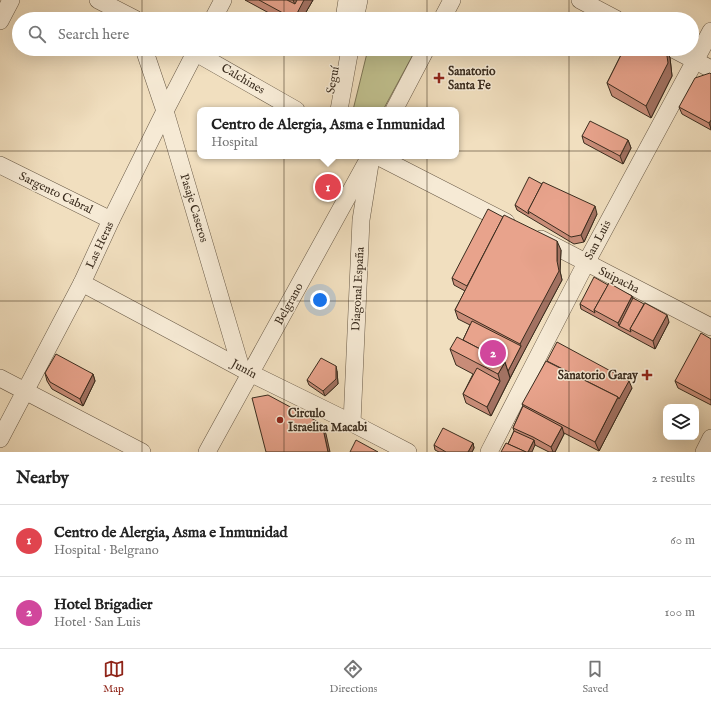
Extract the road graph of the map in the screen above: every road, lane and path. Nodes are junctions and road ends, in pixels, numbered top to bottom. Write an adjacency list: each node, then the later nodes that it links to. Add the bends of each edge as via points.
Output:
1 (11, 0): 16 (street)
2 (98, 0): 9 (street)
3 (124, 0): 10 (street)
4 (224, 0): 11 (street)
5 (347, 0): 12 (street)
6 (359, 0): 13 (street)
7 (452, 0): 14 (street)
8 (580, 0): 15 (street)
9 (121, 12)
10 (130, 12)
11 (217, 12)
12 (345, 12)
13 (357, 12)
14 (446, 12)
15 (603, 12)
16 (0, 21)
17 (711, 31): 18 (street, San Luis)
18 (699, 55)
19 (146, 56): 33 (street, Pasaje Caseros)
20 (191, 56): 33 (street, Las Heras)
21 (204, 56): 29 (street, Calchines)
22 (337, 56): 30 (street, Seguí)
23 (349, 56): 31 (street)
24 (422, 56): 32 (street)
25 (686, 56): 27 (street)
26 (698, 56): 27 (street, San Luis)
27 (696, 61): 28 (street); 39 (street, San Luis)
28 (711, 69)
29 (291, 107)
30 (328, 107)
31 (340, 107)
32 (396, 107)
33 (164, 111): 38 (street, Las Heras); 42 (street, Pasaje Caseros)
34 (369, 159): 42 (street, Belgrano)
35 (371, 159): 45 (street, Diagonal España, via 361,220)
36 (384, 159): 39 (street, Suipacha)
37 (0, 165): 38 (street, Sargento Cabral)
38 (111, 220): 40 (street, Las Heras)
39 (586, 263): 41 (street, Suipacha); 51 (street, San Luis)
40 (82, 283): 42 (street, Junín); 44 (street, Las Heras)
41 (711, 327)
42 (246, 370): 45 (street, Junín); 49 (street, Belgrano)
43 (0, 378): 44 (street)
44 (25, 391): 47 (street, Las Heras); 48 (street)
45 (352, 423): 50 (street, Junín)
46 (711, 438): 52 (street)
47 (0, 439)
48 (142, 452)
49 (207, 452)
50 (408, 452)
51 (489, 452)
52 (704, 452)

